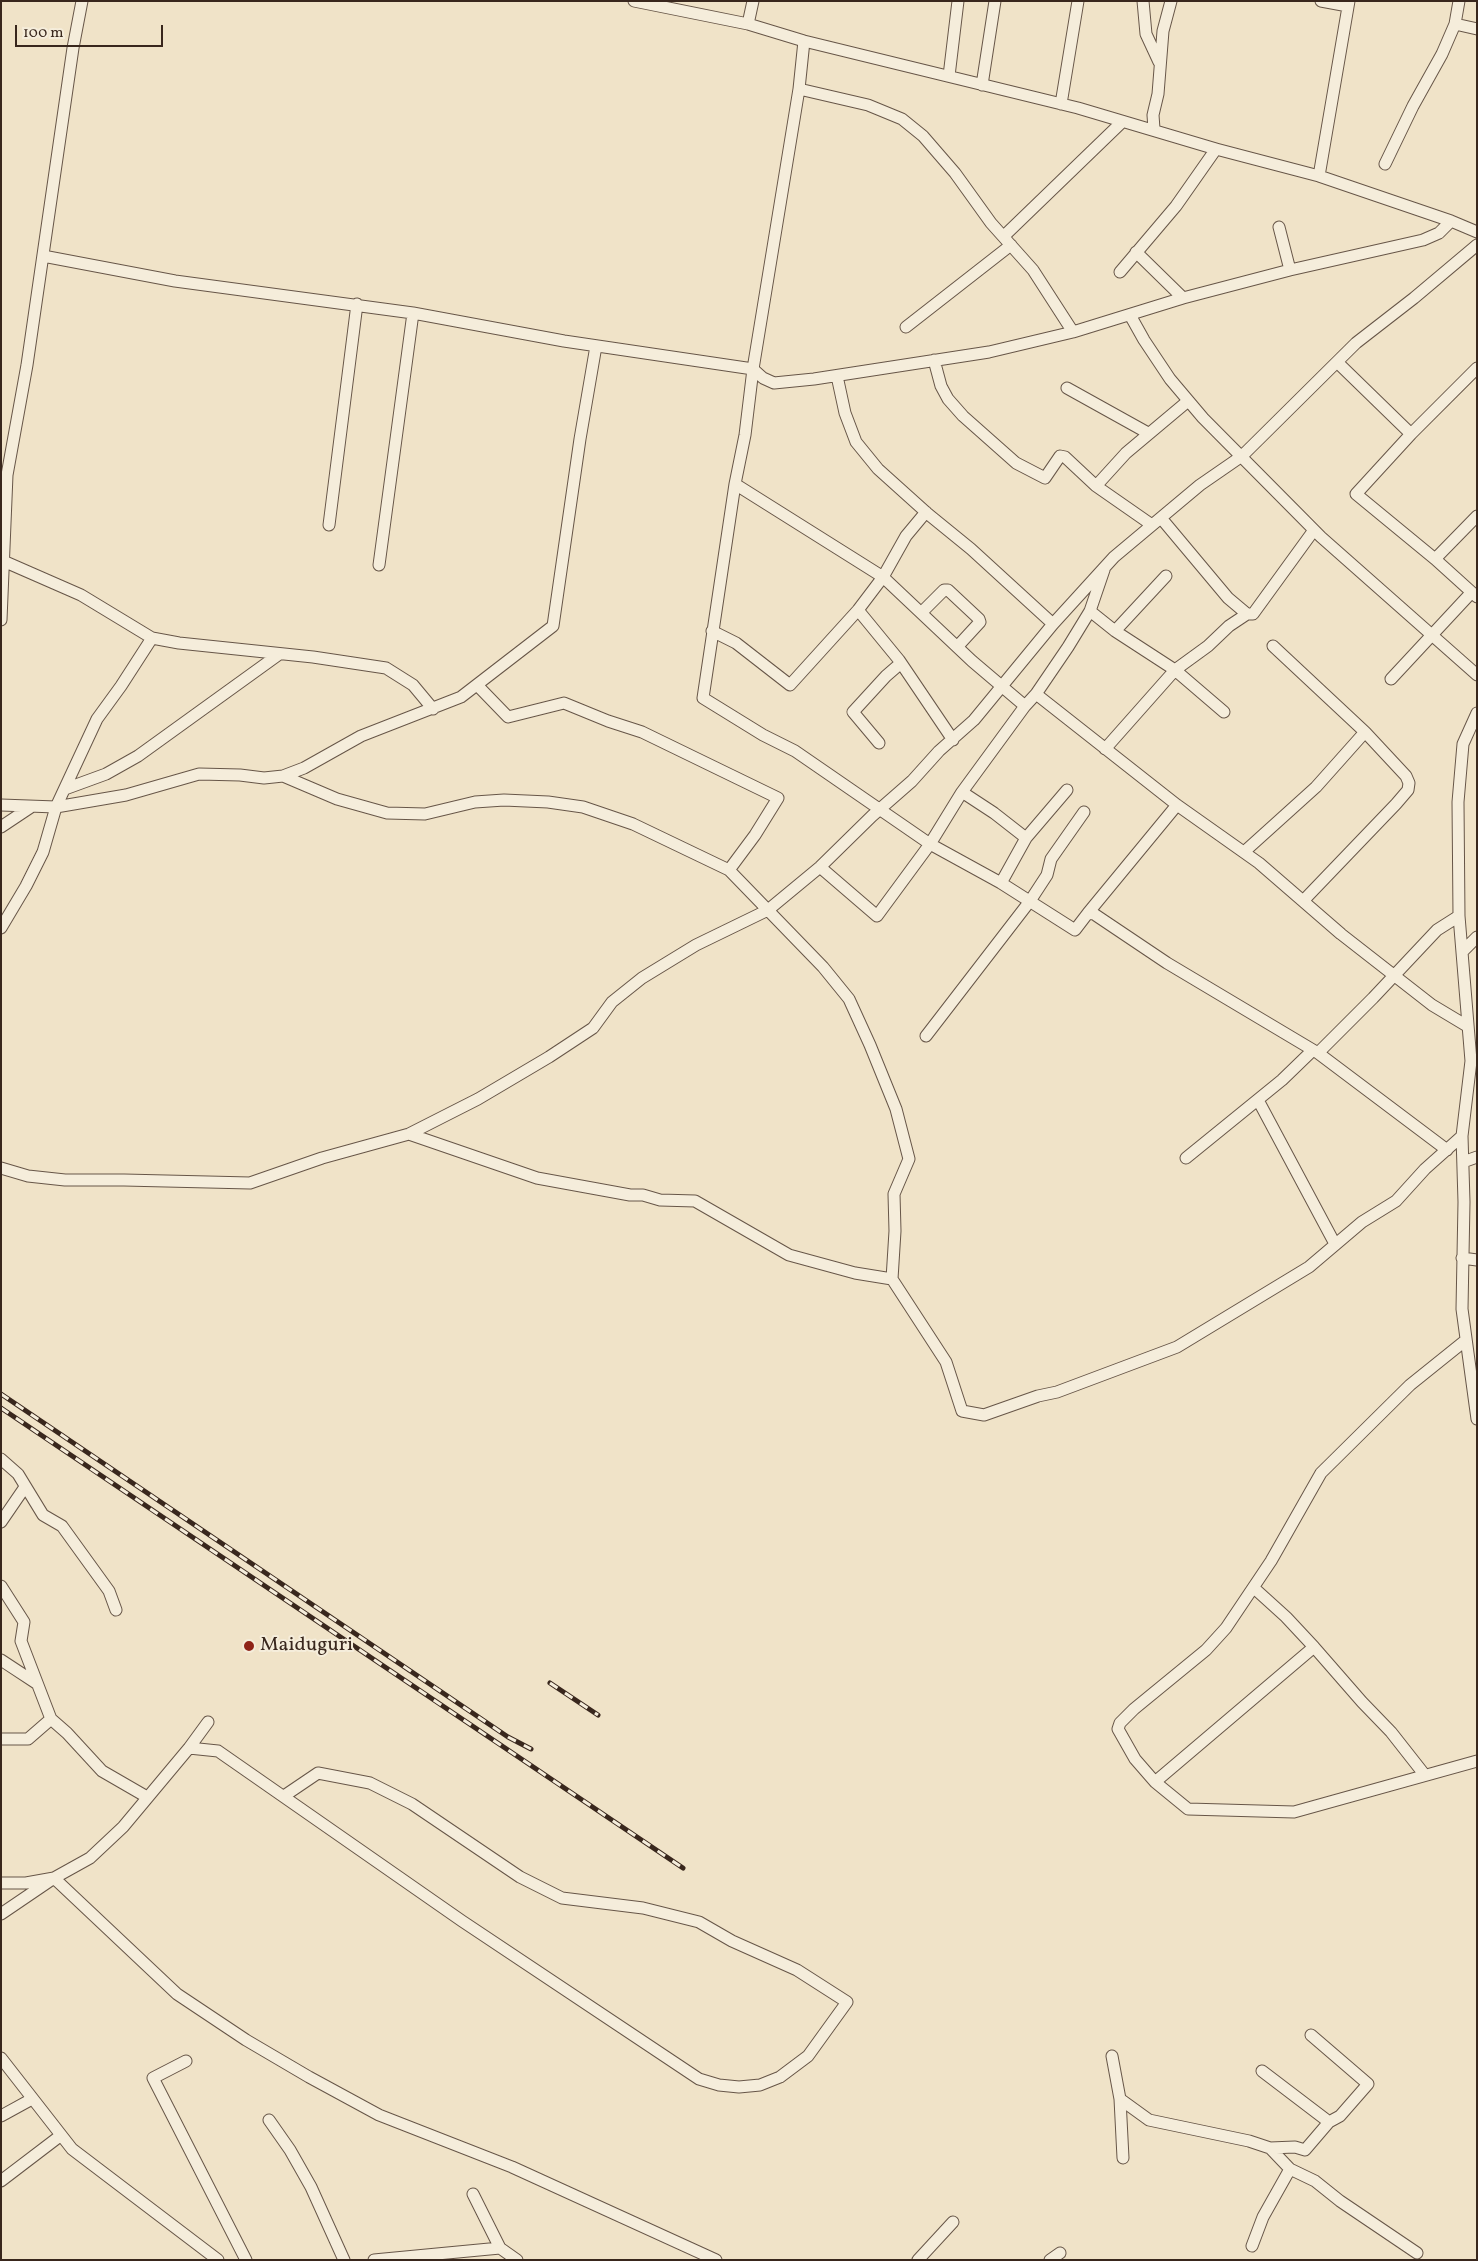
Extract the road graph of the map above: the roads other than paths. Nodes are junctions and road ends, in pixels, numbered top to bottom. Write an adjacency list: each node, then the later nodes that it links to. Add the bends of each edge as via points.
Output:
1 (82, 1): 32 (street)
2 (634, 1): 12 (street)
3 (753, 1): 12 (street)
4 (958, 1): 17 (street)
5 (995, 1): 18 (street)
6 (1078, 1): 20 (street)
7 (1143, 1): 16 (street, via 1146,34)
8 (1171, 1): 16 (street)
9 (1321, 1): 11 (street)
10 (1459, 1): 13 (street)
11 (1349, 4): 25 (street)
12 (748, 24): 15 (street)
13 (1454, 24): 14 (street); 24 (street)
14 (1477, 29)
15 (804, 41): 17 (street); 19 (street)
16 (1159, 64): 22 (street)
17 (949, 76): 18 (street)
18 (982, 85): 20 (street)
19 (799, 89): 29 (street, via 868,106 902,119 923,136 955,173); 45 (street)
20 (1062, 104): 21 (street)
21 (1122, 122): 22 (street); 29 (street)
22 (1154, 130): 23 (street)
23 (1216, 149): 25 (street); 31 (street, via 1176,206)
24 (1385, 164)
25 (1319, 176): 26 (street)
26 (1451, 221): 28 (street); 33 (street, via 1423,240)
27 (1279, 227): 33 (street)
28 (1477, 232)
29 (1007, 241): 39 (street); 40 (street, via 1033,270)
30 (1477, 245): 43 (street)
31 (1136, 252): 34 (street); 35 (street)
32 (42, 256): 36 (street, via 175,280); 52 (street, via 26,365)
33 (1290, 270): 35 (street)
34 (1120, 272)
35 (1183, 298): 38 (street)
36 (357, 304): 37 (street); 58 (street)
37 (413, 313): 41 (street); 62 (street)
38 (1130, 315): 40 (street); 48 (street, via 1160,364)
39 (906, 328)
40 (1073, 332): 42 (street, via 989,352)
41 (596, 346): 45 (street); 84 (street, via 553,626)
42 (934, 360): 46 (street); 54 (street, via 948,400 1016,463 1045,478 1060,456 1065,457)
43 (1337, 362): 50 (street); 51 (street)
44 (1477, 368): 50 (street)
45 (753, 369): 46 (street, via 774,383); 53 (street)
46 (837, 376): 55 (street, via 845,413 856,442 878,469)
47 (1067, 388): 49 (street)
48 (1188, 400): 49 (street); 51 (street)
49 (1148, 433): 54 (street)
50 (1411, 434): 60 (street, via 1356,494)
51 (1242, 456): 57 (street, via 1200,485); 59 (street)
52 (4, 475): 61 (street)
53 (735, 484): 65 (street); 74 (street)
54 (1096, 486): 57 (street)
55 (926, 512): 65 (street, via 906,536); 72 (street)
56 (1477, 516): 60 (street)
57 (1157, 522): 63 (street); 70 (street)
58 (329, 525)
59 (1314, 530): 70 (street, via 1264,601 1253,614); 75 (street)
60 (1435, 559): 66 (street)
61 (3, 560): 71 (street); 76 (street, via 81,596)
62 (379, 565)
63 (1106, 566): 68 (street); 72 (street)
64 (1166, 576): 73 (street)
65 (883, 577): 67 (street); 69 (street)
66 (1474, 595): 75 (street)
67 (858, 610): 74 (street, via 790,685 736,643); 80 (street)
68 (1090, 611): 73 (street); 86 (street)
69 (922, 612): 78 (street); 78 (street, via 944,590 948,590 979,619 980,622)
70 (1247, 614): 81 (street)
71 (1, 620)
72 (1053, 624): 85 (street)
73 (1115, 631): 81 (street)
74 (712, 632): 103 (street, via 703,698 795,752)
75 (1431, 636): 82 (street); 83 (street)
76 (152, 638): 79 (street); 96 (street, via 97,719)
77 (1273, 646): 91 (street)
78 (957, 647): 85 (street)
79 (278, 655): 88 (street, via 386,668 413,685); 96 (street, via 138,756 106,774)
80 (901, 663): 92 (street); 93 (street, via 853,712)
81 (1175, 670): 89 (street); 94 (street)
82 (1477, 675)
83 (1390, 679)
84 (476, 685): 88 (street, via 461,697); 110 (street, via 508,717 564,702 642,732 778,798)
85 (1002, 688): 87 (street); 92 (street)
86 (1036, 694): 87 (street); 94 (street)
87 (1025, 706): 98 (street)
88 (433, 709): 95 (street, via 361,736)
89 (1224, 712)
90 (1477, 713): 116 (street, via 1463,744 1458,802)
91 (1365, 732): 108 (street, via 1316,787); 113 (street, via 1406,776 1408,790)
92 (953, 740): 103 (street)
93 (879, 743)
94 (1105, 749): 100 (street)
95 (283, 776): 102 (street, via 199,774 126,795); 110 (street, via 337,799 387,813 425,814 475,802 504,800 583,807 633,824)
96 (65, 789): 102 (street)
97 (1067, 790): 106 (street)
98 (962, 792): 106 (street); 107 (street)
99 (1, 805): 101 (street)
100 (1177, 805): 108 (street); 115 (street)
101 (31, 807): 102 (street); 105 (street)
102 (56, 808): 117 (street, via 43,852)
103 (881, 809): 107 (street); 109 (street)
104 (1084, 812): 112 (street, via 1051,859 1047,875)
105 (1, 827)
106 (1026, 838): 111 (street)
107 (930, 844): 109 (street, via 877,916); 111 (street)
108 (1244, 852): 113 (street)
109 (820, 867): 114 (street)
110 (729, 870): 114 (street)
111 (1001, 883): 112 (street)
112 (1030, 901): 115 (street, via 1075,930); 123 (street)
113 (1303, 901): 120 (street)
114 (768, 910): 127 (street, via 696,945 650,974 612,1002 593,1028 529,1070); 137 (street, via 849,999 896,1109 908,1159 894,1194)
115 (1088, 913): 124 (street)
116 (1459, 916): 119 (street); 120 (street, via 1436,930)
117 (1, 928)
118 (1477, 937): 119 (street)
119 (1462, 952): 122 (street)
120 (1393, 975): 122 (street, via 1432,1006); 124 (street)
121 (1477, 1016): 122 (street)
122 (1466, 1024): 125 (street)
123 (926, 1036)
124 (1316, 1051): 126 (street); 129 (street)
125 (1472, 1086): 128 (street)
126 (1258, 1100): 131 (street); 134 (street)
127 (409, 1134): 133 (street, via 322,1158 250,1183 65,1180 28,1176); 137 (street, via 537,1178 630,1196 695,1201 789,1255 855,1273)
128 (1462, 1136): 129 (street); 132 (street)
129 (1447, 1150): 134 (street, via 1396,1201)
130 (1477, 1157): 132 (street)
131 (1186, 1158)
132 (1463, 1162): 135 (street)
133 (1, 1168)
134 (1335, 1244): 137 (street, via 1309,1267 1177,1347 1057,1392 984,1415 962,1411 946,1362)
135 (1462, 1258): 136 (street); 138 (street)
136 (1477, 1260)
137 (892, 1279)
138 (1466, 1340): 139 (street); 145 (street, via 1410,1385 1321,1473)
139 (1474, 1380): 140 (street)
140 (1477, 1419)
141 (1, 1460): 142 (street, via 18,1474)
142 (25, 1487): 143 (street); 146 (street, via 43,1515 62,1526 108,1591)
143 (1, 1522)
144 (1, 1586): 149 (street, via 24,1622 21,1641)
145 (1254, 1588): 147 (street); 156 (street, via 1206,1650 1120,1723 1120,1736)
146 (116, 1610)
147 (1314, 1647): 155 (street, via 1391,1732); 156 (street)
148 (1, 1660): 149 (street)
149 (36, 1683): 150 (street)
150 (52, 1720): 152 (street, via 28,1738); 158 (street, via 102,1771)
151 (208, 1722): 153 (street)
152 (1, 1739)
153 (190, 1748): 157 (street, via 218,1751); 158 (street)
154 (1477, 1762): 155 (street)
155 (1424, 1774): 156 (street, via 1294,1812 1188,1809)
156 (1155, 1782)
157 (284, 1796): 157 (street, via 318,1773 370,1783 412,1804 520,1877 562,1898 643,1908 699,1922 732,1941 797,1970 847,2002 808,2056 790,2072 770,2082 750,2086 729,2087 699,2079 462,1921)
158 (146, 1797): 159 (street, via 101,1850)
159 (54, 1878): 160 (street); 161 (street); 188 (street, via 177,1994 308,2077 379,2115 512,2167)
160 (1, 1883)
161 (1, 1914)
162 (1311, 2035): 171 (street, via 1368,2084 1340,2116)
163 (1112, 2056): 168 (street)
164 (1, 2058): 167 (street)
165 (186, 2061): 184 (street, via 153,2078)
166 (1262, 2071): 171 (street)
167 (32, 2099): 169 (street); 172 (street)
168 (1120, 2099): 173 (street, via 1149,2120); 174 (street)
169 (1, 2116)
170 (269, 2120): 185 (street, via 311,2187)
171 (1329, 2122): 173 (street, via 1305,2150)
172 (60, 2136): 176 (street); 183 (street, via 72,2149)
173 (1270, 2148): 175 (street)
174 (1123, 2158)
175 (1290, 2169): 179 (street, via 1263,2216); 182 (street, via 1315,2182)
176 (1, 2181)
177 (474, 2194): 180 (street)
178 (953, 2222): 189 (street)
179 (1252, 2246)
180 (500, 2248): 186 (street); 187 (street)
181 (1060, 2253): 190 (street)
182 (1417, 2254)
183 (218, 2260)
184 (246, 2260)
185 (344, 2260)
186 (374, 2260)
187 (517, 2260)
188 (716, 2260)
189 (918, 2260)
190 (1050, 2260)

